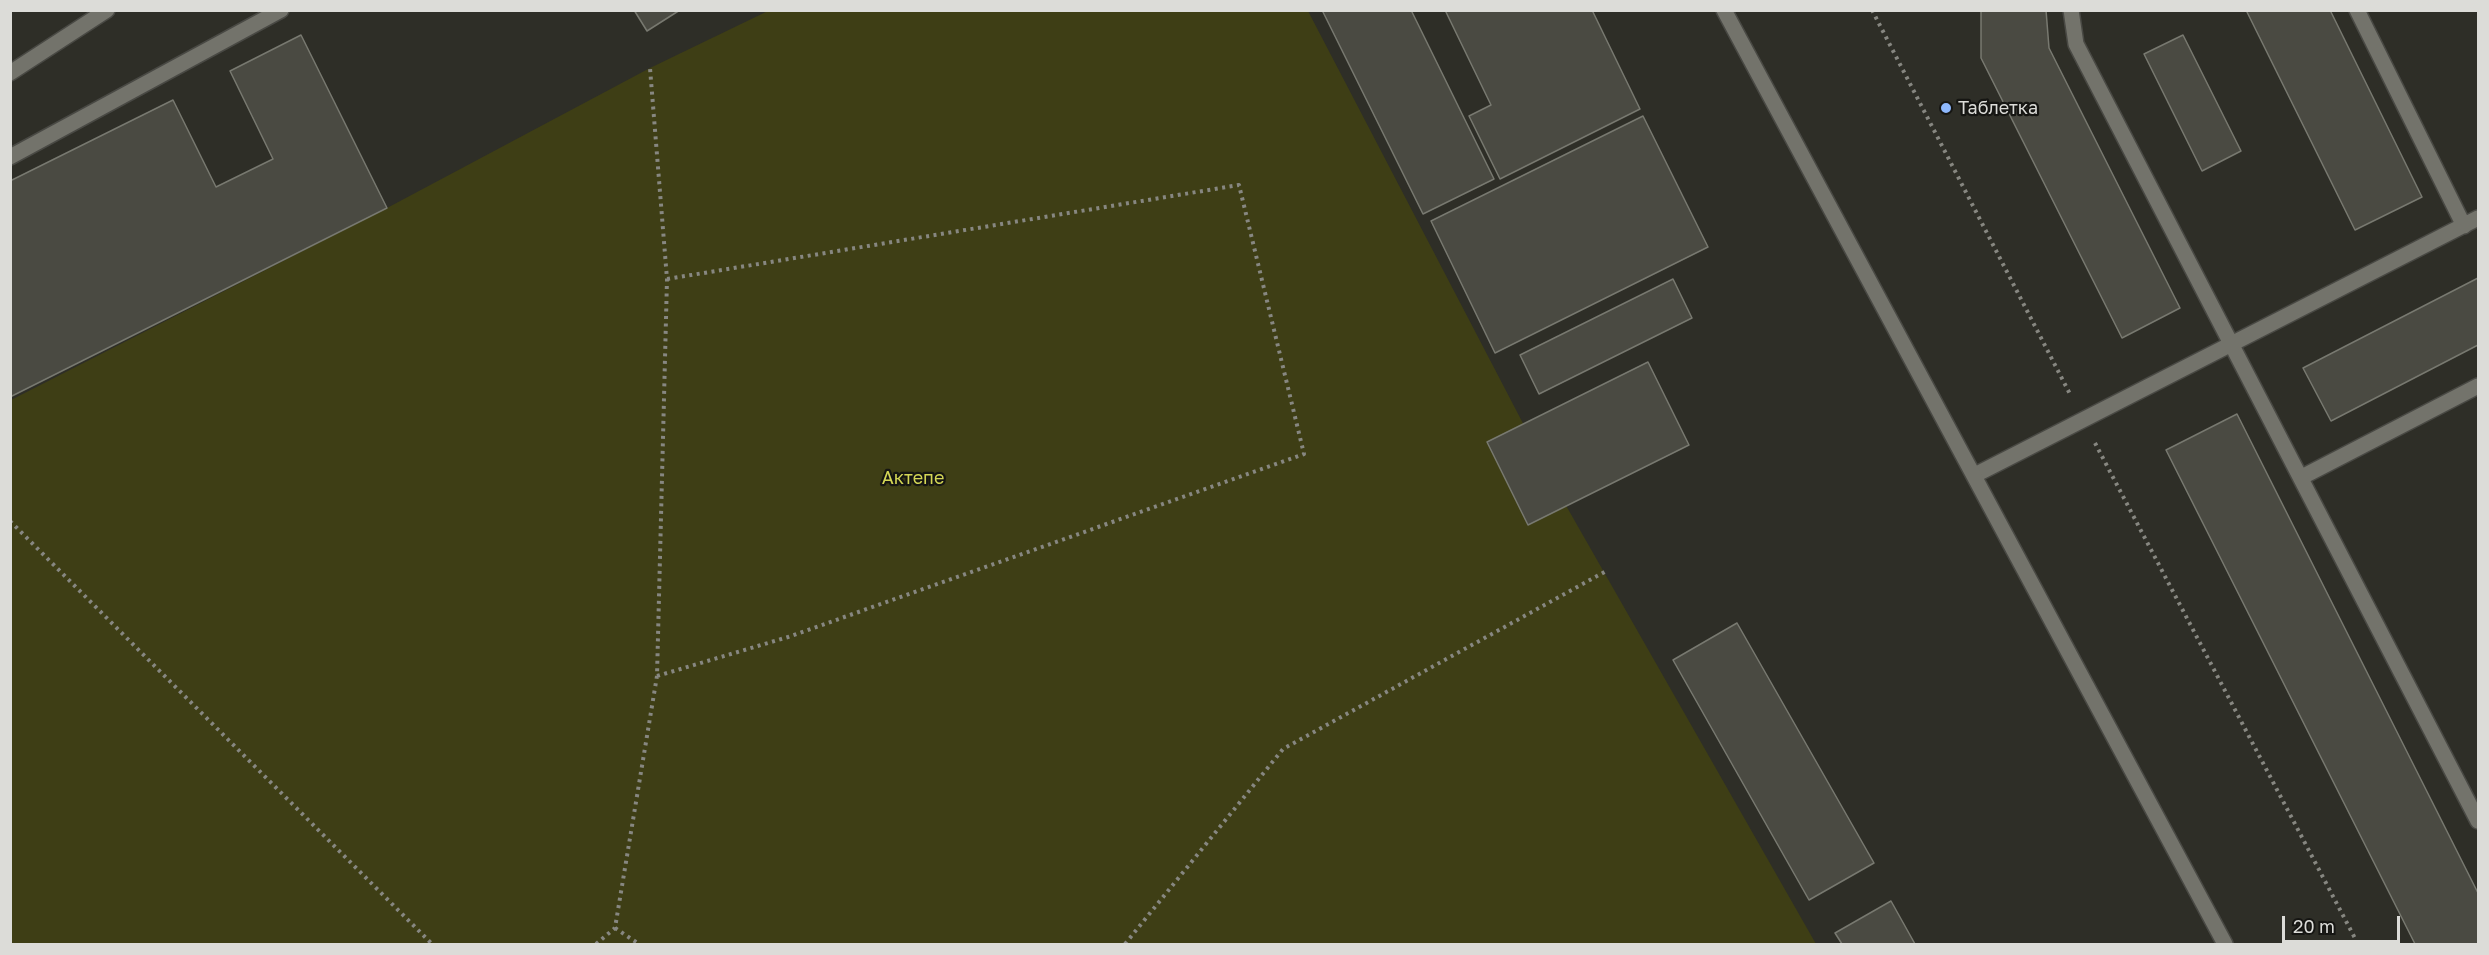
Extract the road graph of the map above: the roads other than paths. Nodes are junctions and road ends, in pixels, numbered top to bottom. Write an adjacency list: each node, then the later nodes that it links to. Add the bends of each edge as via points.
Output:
1 (108, 10): 6 (street)
2 (281, 10): 7 (street)
3 (1724, 10): 12 (street)
4 (2071, 10): 10 (street, via 2076,44)
5 (2357, 10): 9 (street)
6 (10, 73)
7 (10, 157)
8 (2478, 218): 9 (street)
9 (2464, 225): 10 (street)
10 (2233, 343): 12 (street); 13 (street)
11 (2478, 386): 13 (street)
12 (1975, 475): 15 (street)
13 (2302, 477): 14 (street)
14 (2478, 821)
15 (2225, 945)

